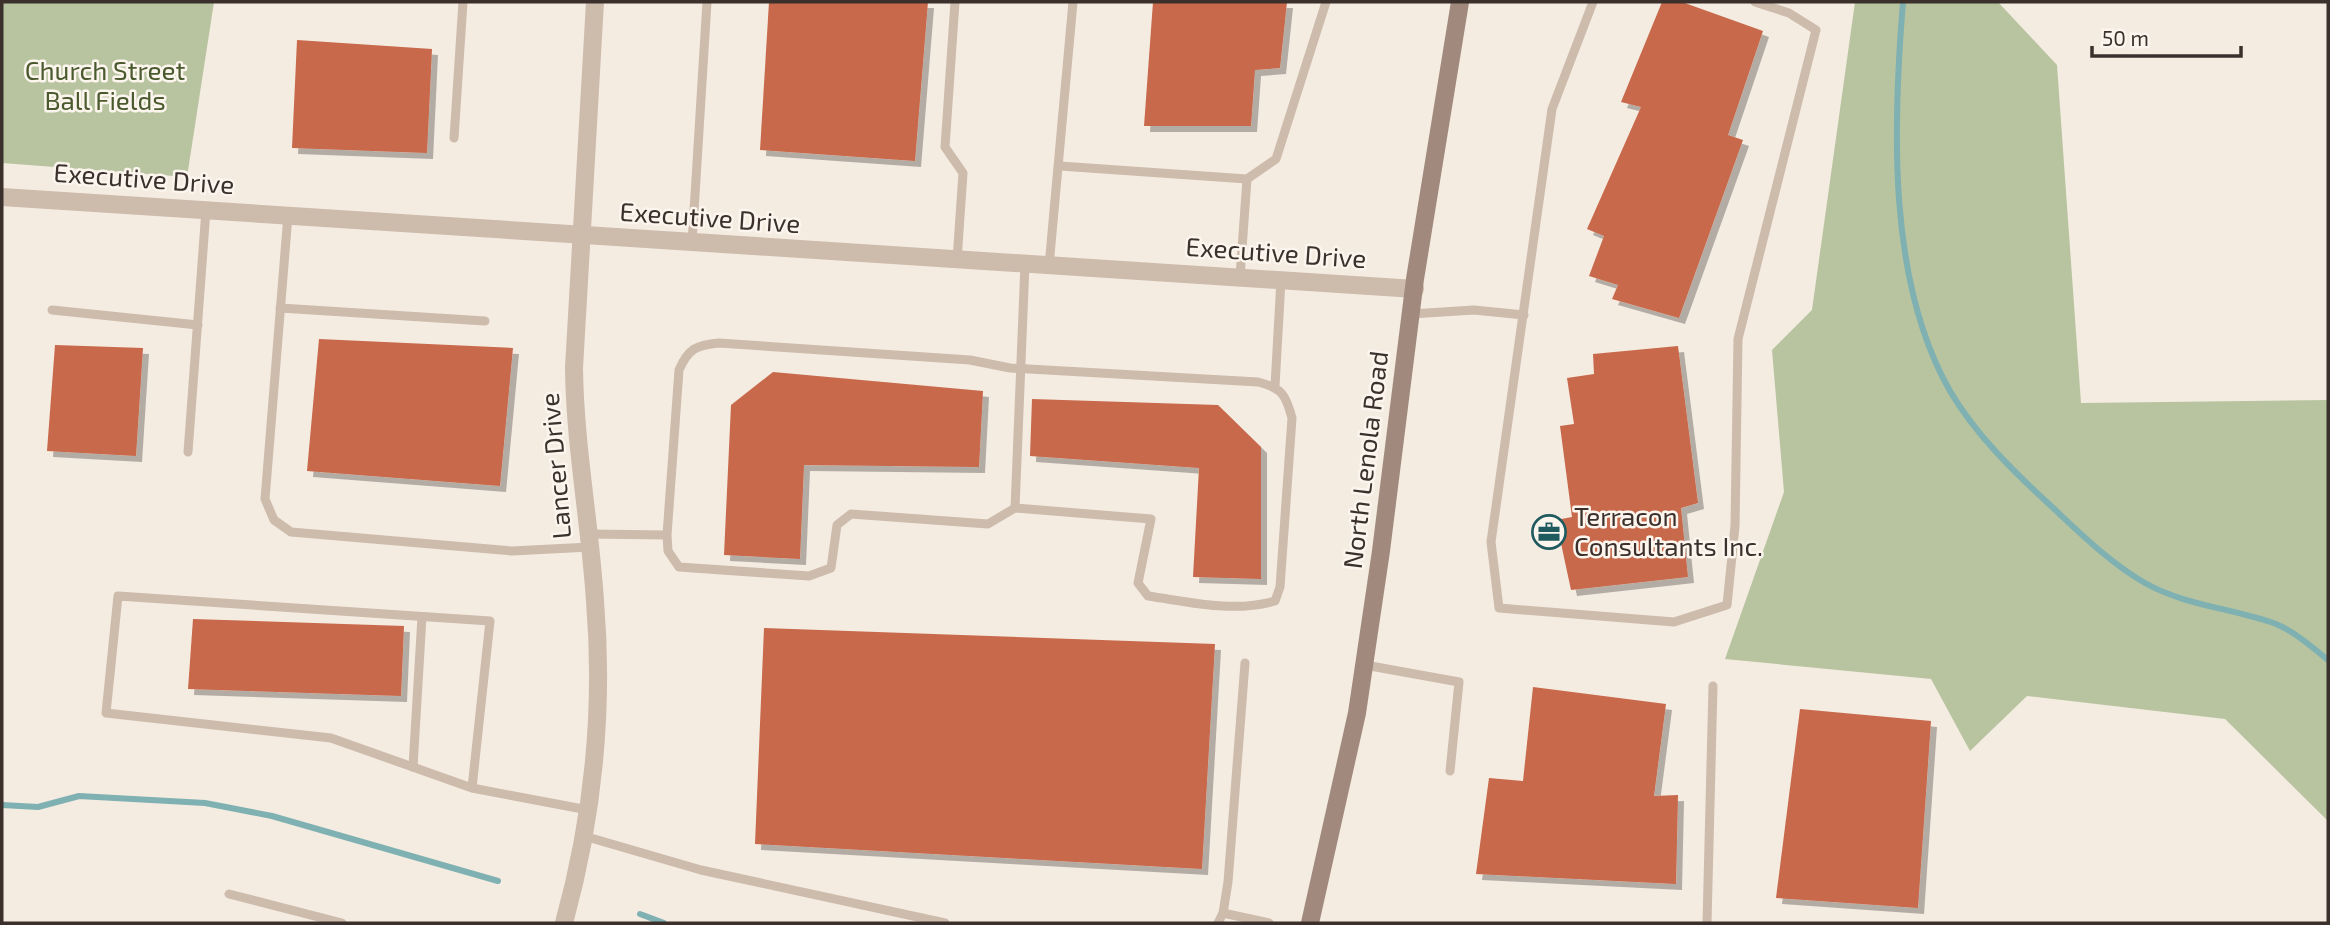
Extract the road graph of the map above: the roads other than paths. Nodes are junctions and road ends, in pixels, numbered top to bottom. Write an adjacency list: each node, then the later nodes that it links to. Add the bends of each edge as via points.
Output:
1 (463, 2): 10 (lane)
2 (595, 2): 16 (street, Lancer Drive)
3 (707, 2): 17 (lane)
4 (955, 2): 18 (lane, via 945,147 963,173)
5 (1073, 2): 11 (lane)
6 (1326, 2): 12 (lane, via 1276,159)
7 (1460, 2): 23 (main road, North Lenola Road)
8 (1593, 2): 27 (lane, via 1552,109)
9 (1755, 2): 27 (lane, via 1789,13 1816,30 1738,339 1735,526 1727,606 1674,622 1500,608 1492,542)
10 (454, 138)
11 (1060, 166): 12 (lane); 20 (lane)
12 (1247, 179): 21 (lane)
13 (2, 197): 14 (street, Executive Drive)
14 (206, 210): 15 (street, Executive Drive); 29 (lane)
15 (288, 215): 16 (street, Executive Drive); 24 (lane)
16 (581, 236): 17 (street, Executive Drive); 35 (street, Lancer Drive, via 574,396)
17 (692, 243): 18 (street, Executive Drive)
18 (957, 260): 19 (street, Executive Drive)
19 (1026, 264): 20 (street, Executive Drive); 30 (lane)
20 (1049, 266): 21 (street, Executive Drive)
21 (1240, 276): 22 (street, Executive Drive)
22 (1281, 280): 23 (street, Executive Drive); 31 (lane)
23 (1415, 289): 26 (main road, North Lenola Road)
24 (281, 308): 28 (lane); 35 (lane, via 265,499 283,528 512,551)
25 (52, 310): 29 (lane)
26 (1411, 314): 27 (lane, via 1474,310); 38 (main road, North Lenola Road)
27 (1524, 315)
28 (485, 321)
29 (198, 325): 32 (lane)
30 (1020, 369): 31 (lane); 33 (lane); 34 (lane, via 956,359 699,345 687,352 679,370)
31 (1275, 386): 33 (lane, via 1286,395 1292,418 1280,587 1275,601 1257,607 1220,607 1148,596 1138,583 1151,519)
32 (188, 452)
33 (1015, 508): 34 (lane, via 988,524 851,514 837,525 831,568 809,576 679,567 668,551)
34 (667, 535): 35 (lane)
35 (589, 540): 43 (street, Lancer Drive, via 599,680)
36 (422, 617): 40 (lane); 40 (lane, via 118,596 106,712 331,738); 42 (lane, via 490,621)
37 (1245, 663): 46 (lane)
38 (1365, 665): 41 (lane, via 1459,682); 52 (main road, North Lenola Road)
39 (1713, 686): 53 (lane)
40 (413, 767): 42 (lane)
41 (1450, 771)
42 (472, 788): 43 (lane)
43 (588, 810): 44 (street, Lancer Drive)
44 (584, 836): 48 (street, Lancer Drive); 49 (lane, via 701,870)
45 (229, 894): 47 (lane)
46 (1223, 912): 50 (lane); 51 (lane)
47 (342, 923)
48 (564, 923)
49 (944, 923)
50 (1219, 923)
51 (1269, 923)
52 (1310, 923)
53 (1707, 923)

